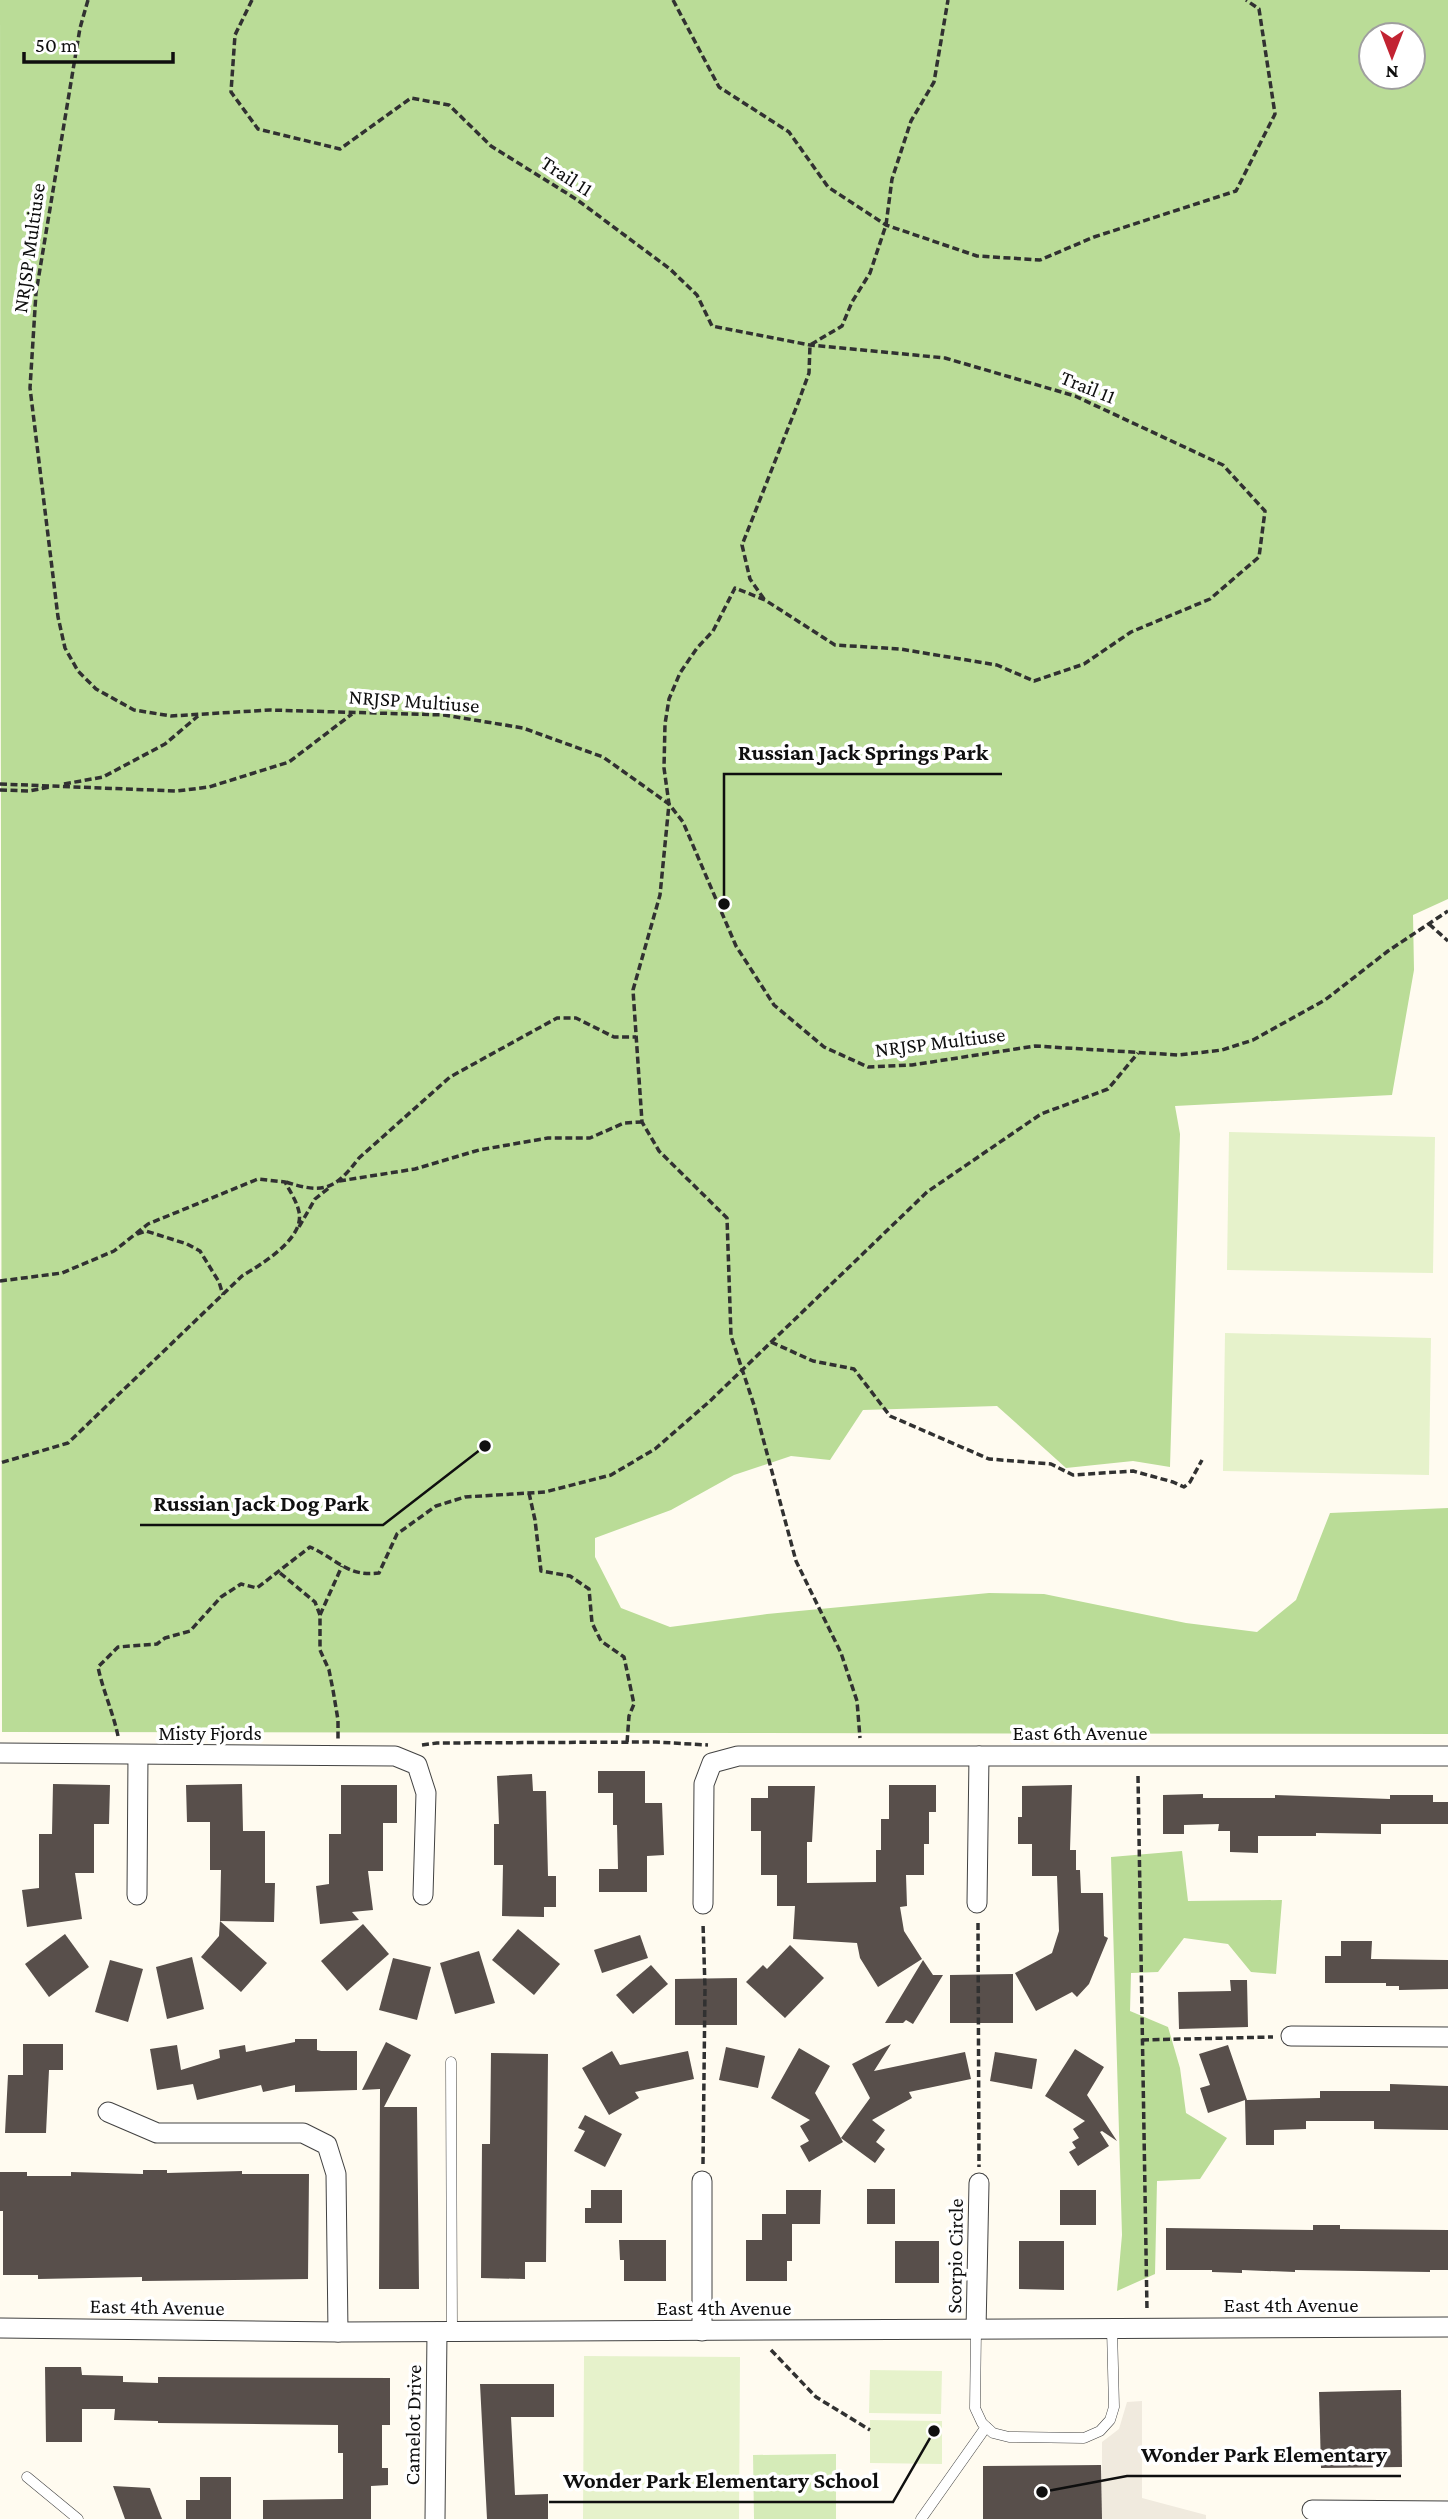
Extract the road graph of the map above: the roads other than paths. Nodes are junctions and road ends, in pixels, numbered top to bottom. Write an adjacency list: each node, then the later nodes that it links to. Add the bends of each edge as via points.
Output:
1 (0, 1753): 2 (street, Misty Fjords)
2 (132, 1755): 5 (street); 6 (street, Misty Fjords, via 395,1756 417,1765 426,1793)
3 (979, 1756): 4 (street, East 6th Avenue); 7 (street); 8 (street, East 6th Avenue, via 738,1756 719,1761 704,1784)
4 (1448, 1756)
5 (137, 1895)
6 (424, 1895)
7 (977, 1903)
8 (703, 1904)
9 (1291, 2036): 10 (street)
10 (1448, 2037)
11 (451, 2062): 21 (lane)
12 (108, 2112): 20 (street, via 157,2133 303,2133 327,2145 336,2174)
13 (702, 2181): 19 (street)
14 (979, 2183): 18 (street, Scorpio Circle)
15 (1448, 2327): 17 (street, East 4th Avenue)
16 (0, 2328): 20 (street, East 4th Avenue)
17 (1112, 2329): 18 (street, East 4th Avenue); 22 (lane, via 1114,2407 1100,2431 1084,2438 1009,2437)
18 (976, 2330): 19 (street, East 4th Avenue); 22 (lane, via 975,2407)
19 (702, 2331): 21 (street, East 4th Avenue)
20 (338, 2332): 21 (street, East 4th Avenue)
21 (444, 2332): 27 (street, Camelot Drive)
22 (986, 2427): 28 (lane)
23 (27, 2477): 26 (lane)
24 (1310, 2514): 25 (street)
25 (1447, 2514)
26 (78, 2519)
27 (435, 2519)
28 (921, 2519)

